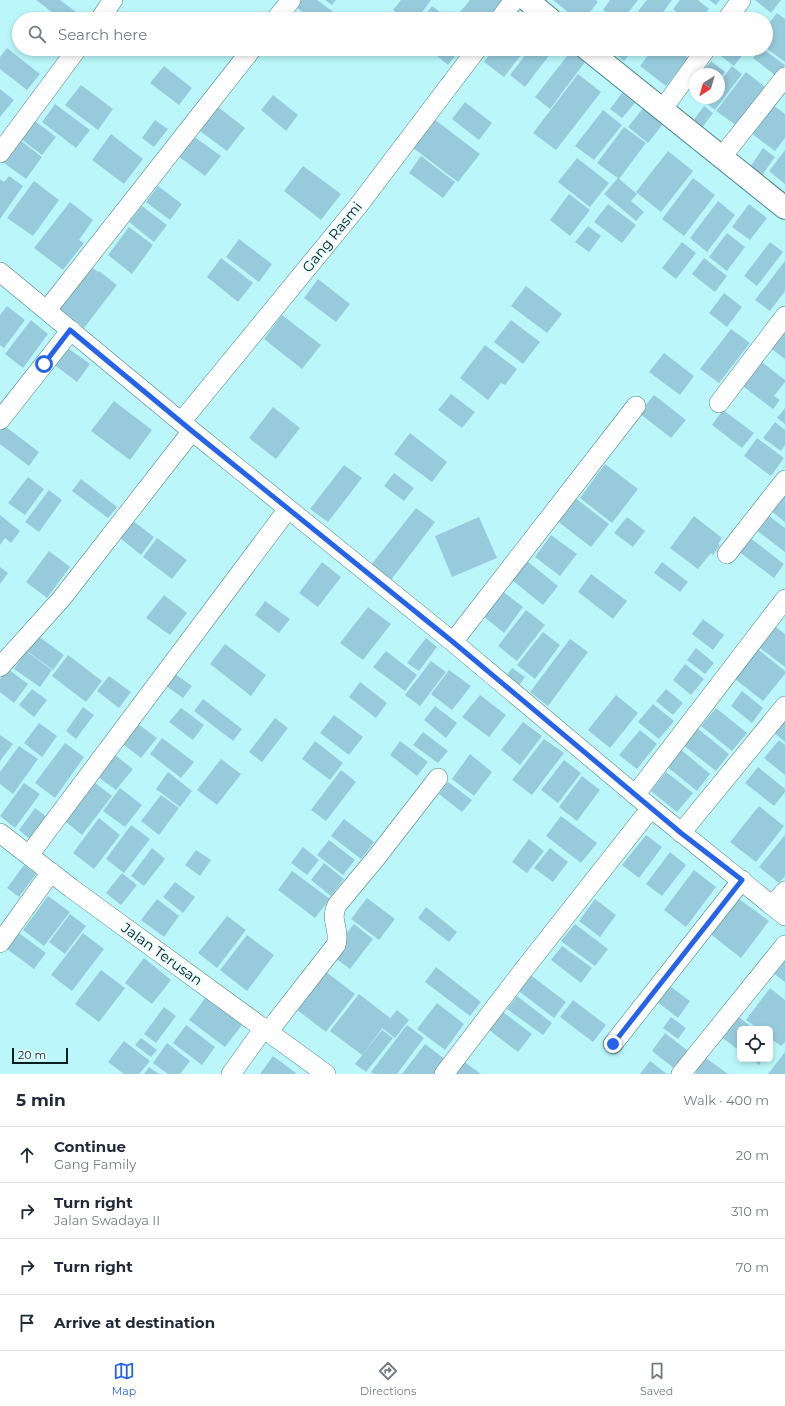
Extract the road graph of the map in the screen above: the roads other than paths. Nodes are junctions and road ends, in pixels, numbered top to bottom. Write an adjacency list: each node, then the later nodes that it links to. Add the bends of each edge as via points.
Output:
1 (113, 0): 6 (street)
2 (291, 0): 7 (street)
3 (514, 0): 8 (street)
4 (527, 0): 9 (street)
5 (741, 0): 10 (street)
6 (105, 12)
7 (282, 12)
8 (505, 12)
9 (542, 12)
10 (732, 12)
11 (72, 56): 18 (street)
12 (247, 56): 22 (street)
13 (472, 56): 28 (street, Gang Rasmi)
14 (595, 56): 17 (street)
15 (701, 56): 17 (street)
16 (785, 77): 19 (street)
17 (662, 110): 19 (street)
18 (0, 153)
19 (721, 158): 20 (street)
20 (785, 208)
21 (0, 272): 22 (street)
22 (47, 310): 24 (street)
23 (785, 316): 25 (street)
24 (70, 330): 27 (street); 28 (street)
25 (719, 403)
26 (636, 406): 33 (street)
27 (0, 420)
28 (186, 426): 30 (street); 34 (street, Gang Rasmi, via 62,598)
29 (785, 480): 31 (street)
30 (288, 510): 33 (street); 41 (street)
31 (727, 554)
32 (785, 599): 37 (street)
33 (453, 642): 37 (street)
34 (0, 668)
35 (785, 706): 40 (street)
36 (438, 778): 48 (street, via 337,905 333,913 338,937 336,945)
37 (635, 795): 38 (street)
38 (651, 808): 40 (street); 52 (street)
39 (0, 833): 41 (street, Jalan Terusan)
40 (681, 833): 43 (street)
41 (28, 855): 42 (street, Jalan Terusan)
42 (51, 872): 46 (street); 48 (street, Jalan Terusan)
43 (742, 880): 45 (street); 49 (street)
44 (785, 891): 45 (street)
45 (779, 911)
46 (0, 943)
47 (785, 945): 53 (street)
48 (266, 1030): 50 (street); 51 (street, Jalan Terusan)
49 (613, 1044)
50 (231, 1074)
51 (326, 1074)
52 (444, 1074)
53 (681, 1074)

